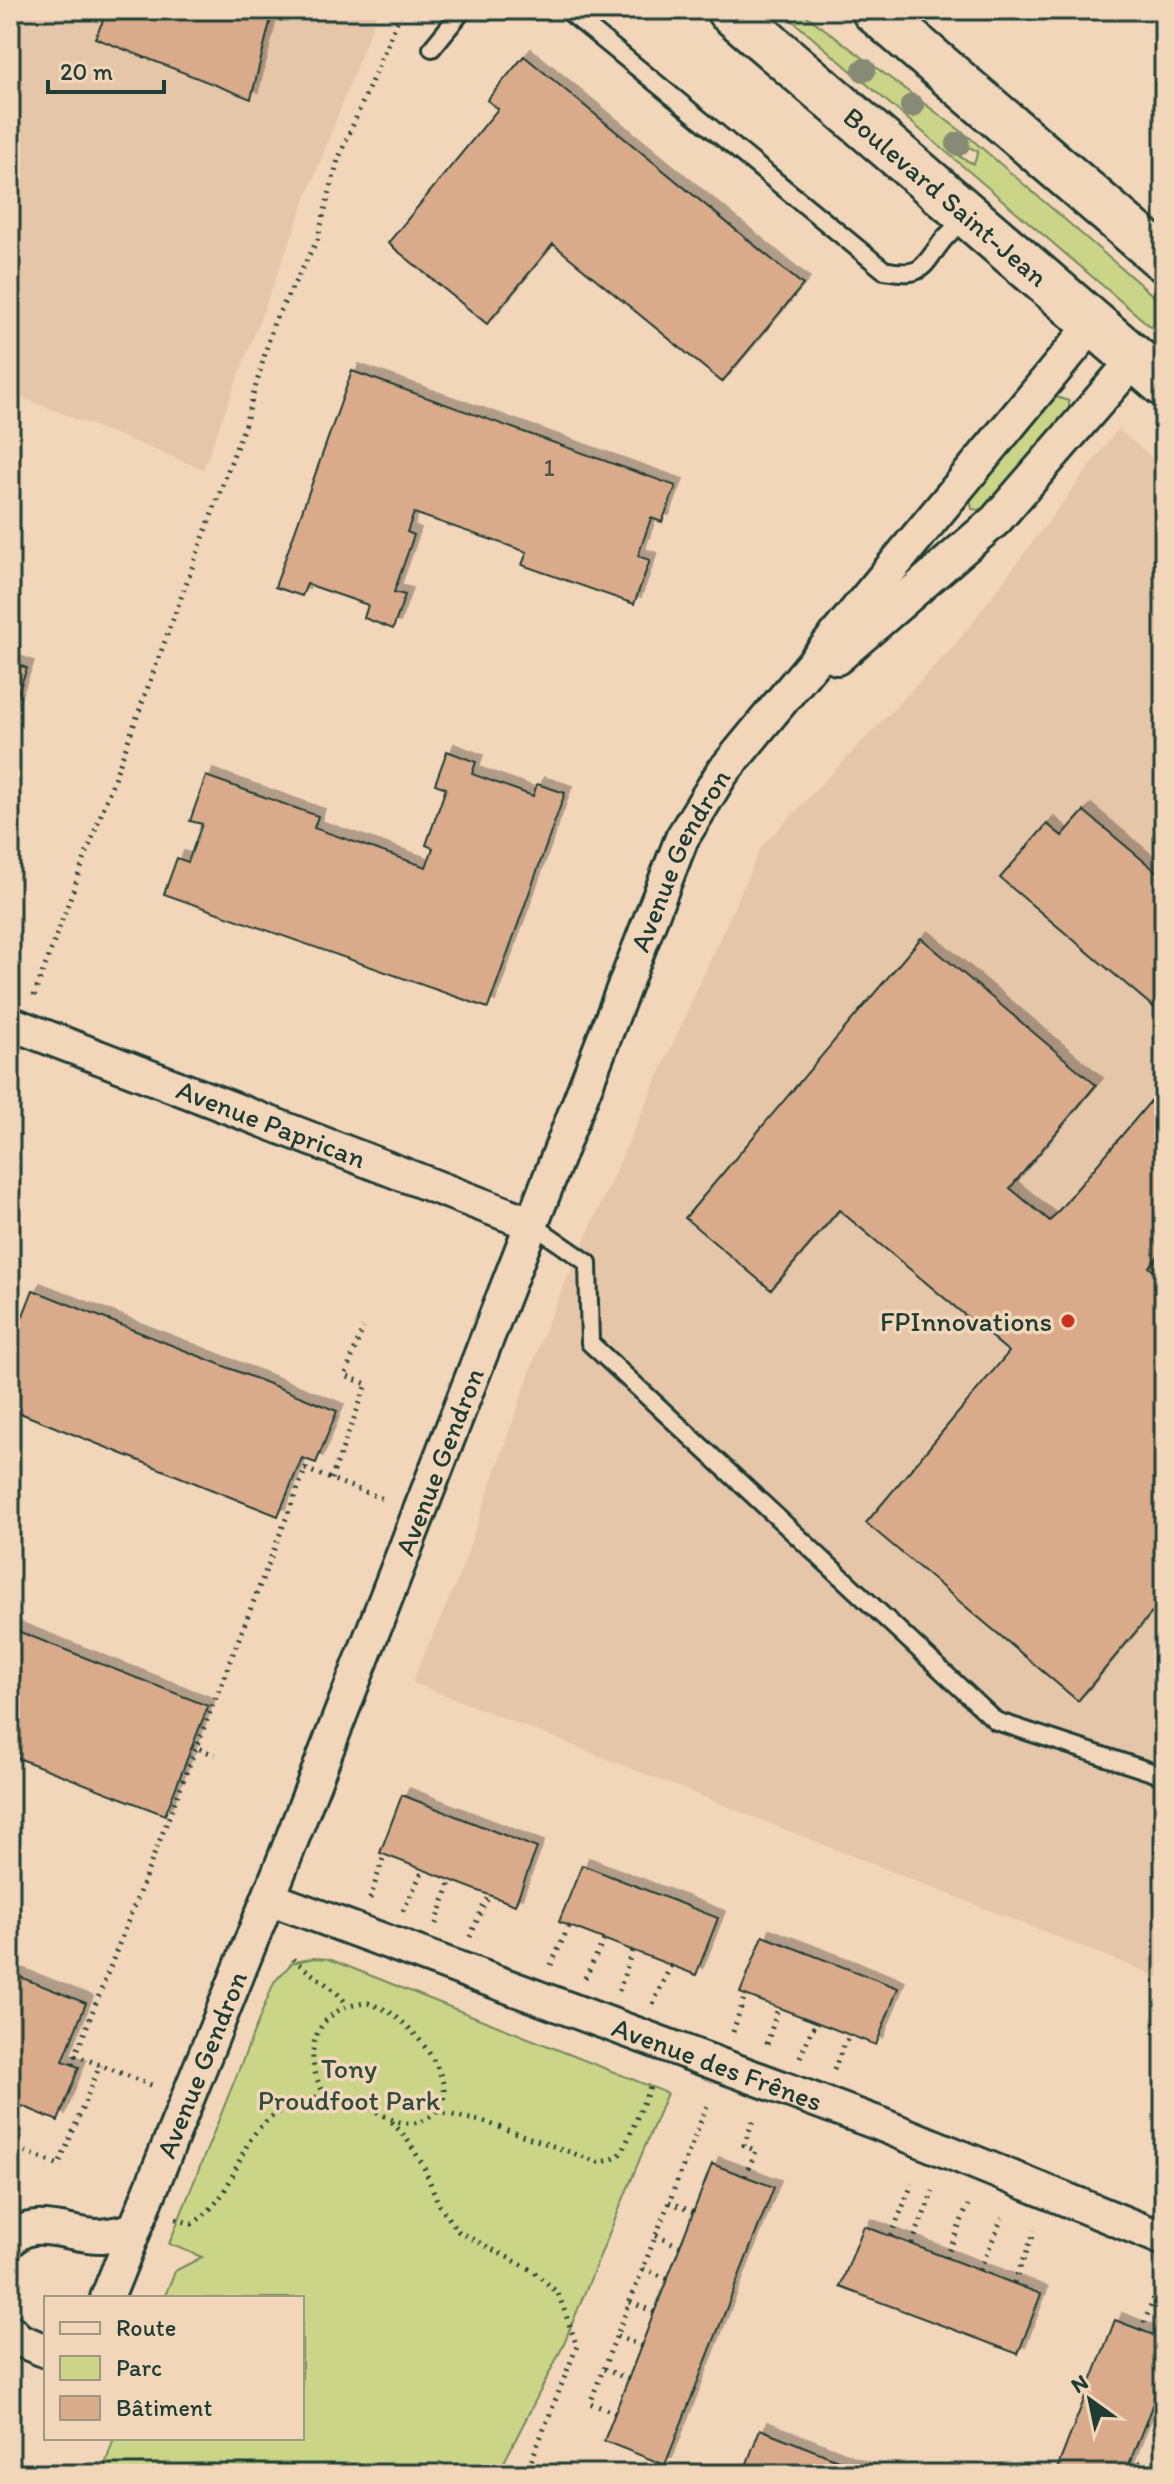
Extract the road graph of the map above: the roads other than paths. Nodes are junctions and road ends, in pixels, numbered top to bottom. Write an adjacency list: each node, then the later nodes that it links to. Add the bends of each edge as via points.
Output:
1 (463, 10): 5 (lane)
2 (567, 10): 6 (lane, via 884,270 903,274 927,265)
3 (729, 10): 6 (main road, Boulevard Saint-Jean)
4 (874, 10): 7 (main road)
5 (432, 48)
6 (969, 215): 8 (main road, Boulevard Saint-Jean)
7 (1164, 259)
8 (1094, 323): 9 (main road, Boulevard Saint-Jean); 10 (street, Avenue Gendron)
9 (1150, 372): 10 (street, Avenue Gendron, via 987,530)
10 (777, 710): 12 (street, Avenue Gendron, via 706,794 682,838)
11 (10, 1023): 12 (street, Avenue Paprican)
12 (532, 1224): 13 (lane, via 588,1263 590,1343 996,1721); 14 (street, Avenue Gendron)
13 (1164, 1776)
14 (269, 1898): 15 (street, Avenue Gendron); 17 (street, Avenue des Frênes, via 877,2123)
15 (133, 2230): 16 (street, via 101,2236 45,2227); 18 (street, Avenue Gendron)
16 (12, 2234)
17 (1164, 2239)
18 (108, 2296)
19 (10, 2331): 20 (street)
20 (44, 2350)

